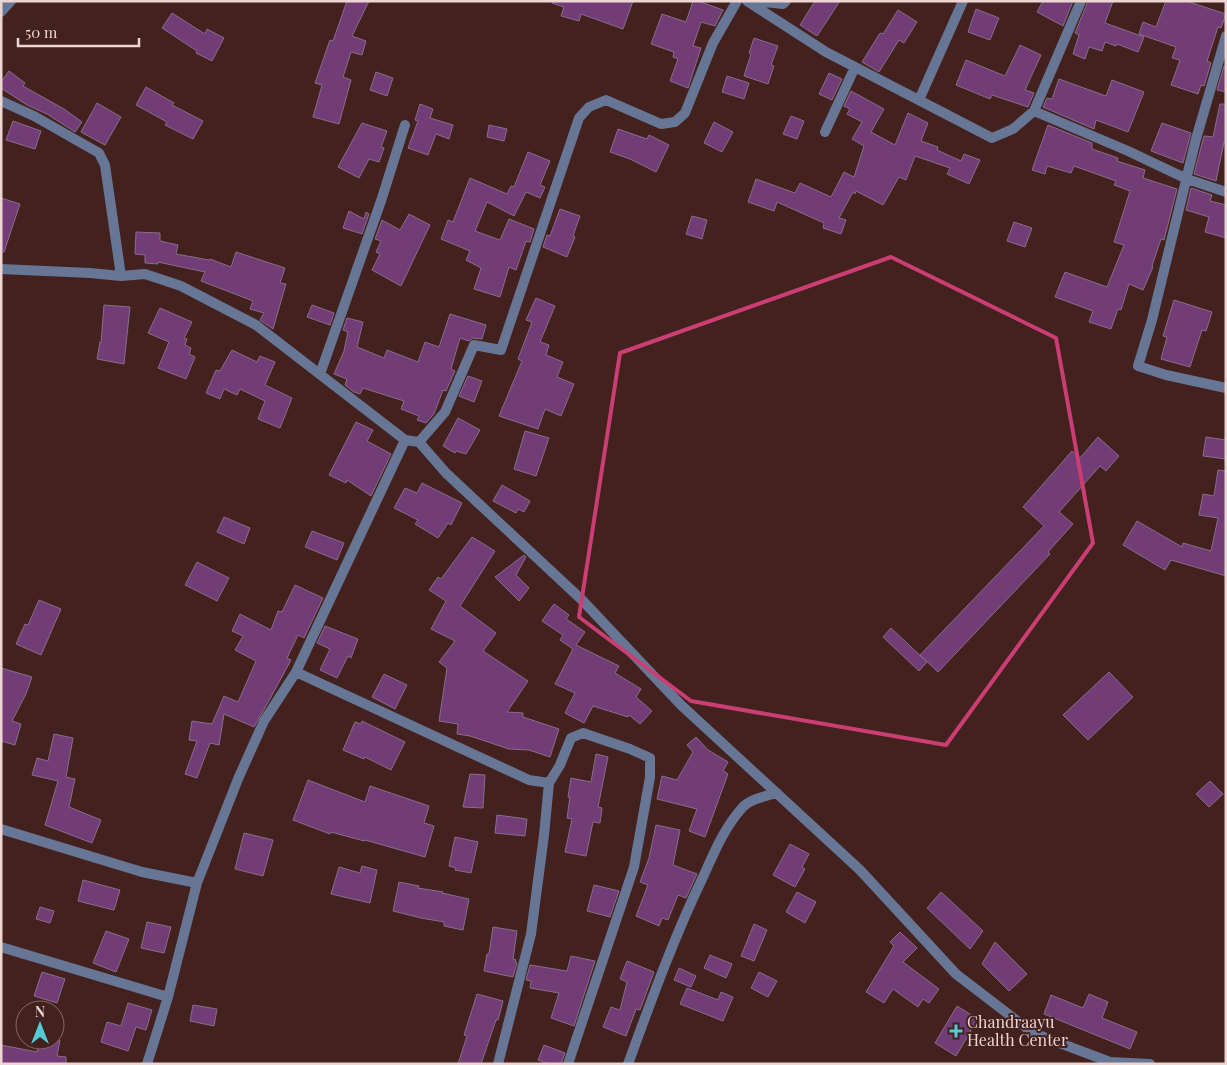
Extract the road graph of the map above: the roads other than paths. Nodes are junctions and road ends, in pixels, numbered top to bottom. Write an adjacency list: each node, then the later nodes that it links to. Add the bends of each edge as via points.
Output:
1 (11, 1): 8 (street)
2 (737, 1): 23 (street, via 713,43 685,113 676,122 661,124 606,100 589,107 579,118 502,350 474,344 445,412)
3 (747, 1): 10 (street)
4 (754, 1): 5 (street, via 783,4)
5 (786, 1)
6 (963, 1): 11 (street)
7 (1081, 1): 13 (street)
8 (1, 12)
9 (1226, 36): 16 (street)
10 (855, 67): 11 (street); 15 (street)
11 (920, 100): 13 (street, via 992,138 1013,129)
12 (1, 102): 19 (street, via 34,116 99,153 105,165)
13 (1034, 111): 16 (street)
14 (405, 125): 20 (street)
15 (825, 132)
16 (1187, 178): 17 (street); 21 (street, via 1138,366)
17 (1226, 192)
18 (1, 270): 19 (street)
19 (121, 276): 20 (street, via 145,274 181,286 256,325)
20 (320, 374): 22 (street)
21 (1226, 388)
22 (405, 440): 23 (street); 24 (street)
23 (419, 442): 26 (street, via 446,473 582,600 681,705)
24 (296, 672): 25 (street, via 529,780); 28 (street, via 264,721)
25 (549, 784): 33 (street, via 531,934); 34 (street, via 572,738 583,733 650,758 650,777 634,867)
26 (777, 793): 31 (street, via 860,870 956,974 1033,1033); 35 (street, via 744,806 720,838 666,962)
27 (1, 829): 28 (street, via 142,872)
28 (198, 884): 30 (street)
29 (1, 947): 30 (street)
30 (168, 997): 32 (street)
31 (1110, 1063): 36 (street)
32 (147, 1064)
33 (498, 1064)
34 (568, 1064)
35 (628, 1064)
36 (1150, 1064)

